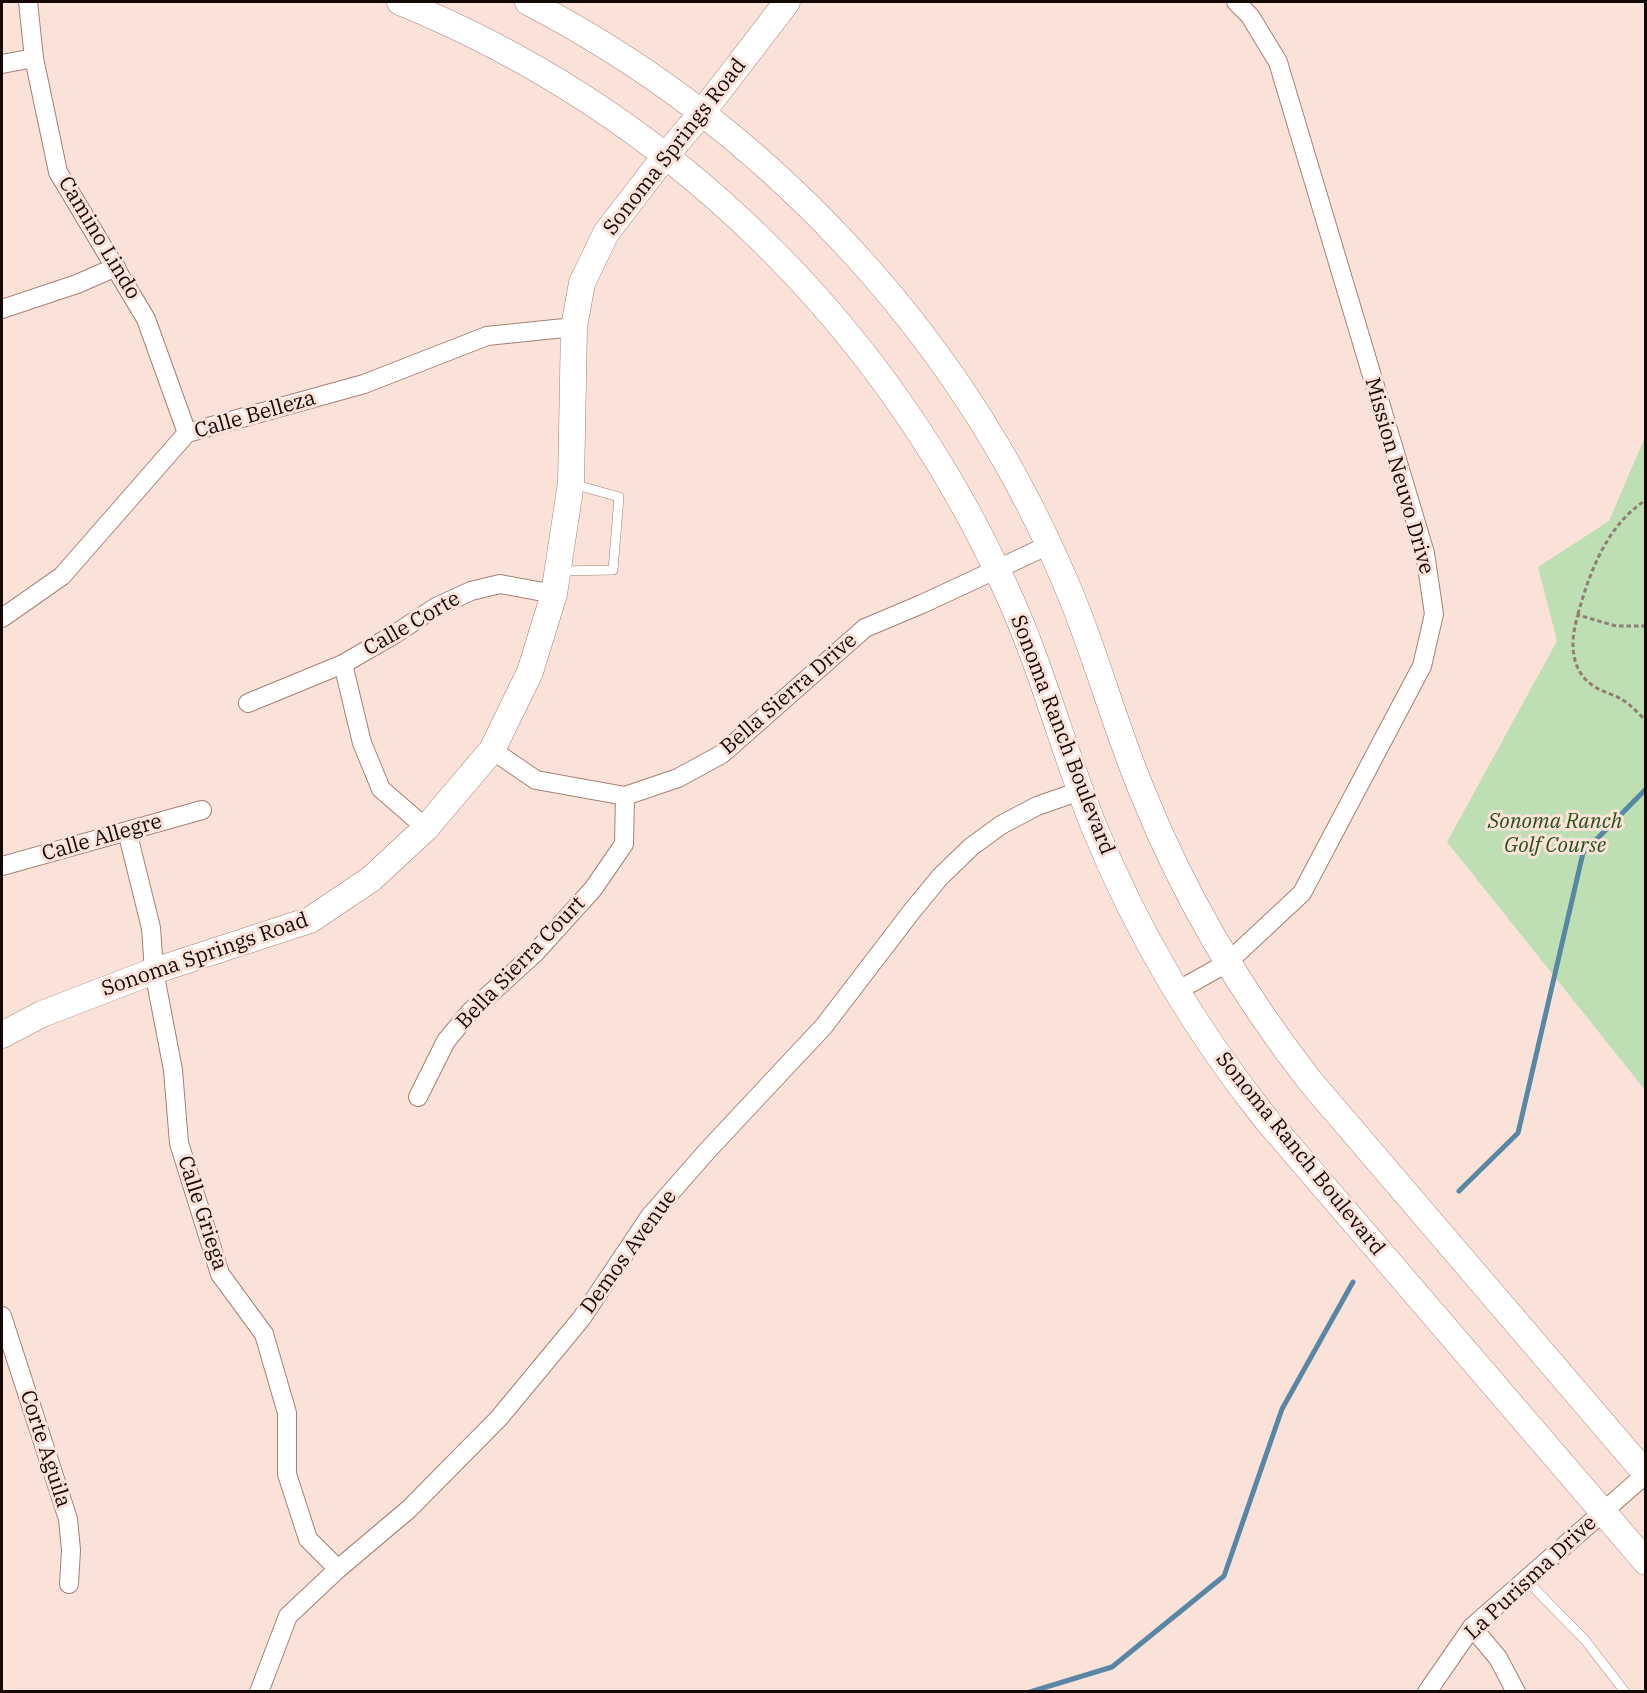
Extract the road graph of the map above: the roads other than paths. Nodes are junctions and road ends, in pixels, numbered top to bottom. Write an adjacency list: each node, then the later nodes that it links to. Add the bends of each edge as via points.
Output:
1 (28, 2): 6 (street, Camino Lindo)
2 (400, 2): 9 (main road, Sonoma Ranch Boulevard, via 540,70)
3 (528, 2): 8 (main road, via 629,61)
4 (787, 2): 8 (main road, Sonoma Springs Road)
5 (1236, 2): 28 (street, Mission Neuvo Drive, via 1250,16 1278,62 1425,553 1434,614 1422,666 1302,893)
6 (34, 58): 7 (street); 10 (street, Camino Lindo, via 58,172)
7 (2, 64)
8 (701, 114): 9 (main road, Sonoma Springs Road); 15 (main road, via 797,195 903,310 982,421)
9 (666, 155): 12 (main road, Sonoma Springs Road, via 606,233 582,283); 16 (main road, Sonoma Ranch Boulevard, via 786,264 875,367 951,482)
10 (116, 267): 11 (street); 13 (street, Camino Lindo, via 146,319)
11 (2, 309)
12 (574, 327): 13 (street, Calle Belleza, via 487,336 364,384); 14 (main road, Sonoma Springs Road)
13 (187, 433): 18 (street, Calle Belleza, via 62,576)
14 (571, 483): 17 (main road, Sonoma Springs Road); 17 (lane, via 619,496 613,570)
15 (1049, 545): 16 (street, Bella Sierra Drive); 28 (main road, via 1086,630 1129,758 1167,851)
16 (996, 570): 22 (main road, Sonoma Ranch Boulevard, via 1038,668); 23 (street, Bella Sierra Drive, via 865,628 722,754 678,778)
17 (555, 583): 19 (street, Calle Corte, via 500,584 471,591 436,607); 21 (main road, Sonoma Springs Road, via 530,672)
18 (2, 618)
19 (343, 664): 20 (street, Calle Corte); 25 (street, Calle Corte, via 362,742 381,789)
20 (248, 703)
21 (492, 750): 23 (street, Bella Sierra Drive, via 536,780); 25 (main road, Sonoma Springs Road)
22 (1080, 791): 30 (main road, Sonoma Ranch Boulevard, via 1122,891); 37 (street, Demos Avenue, via 1018,815 955,861 824,1026 650,1216 581,1319 500,1418 409,1509)
23 (625, 796): 32 (street, Bella Sierra Court, via 624,844 593,889 446,1041)
24 (202, 810): 26 (street, Calle Allegre)
25 (426, 828): 29 (main road, Sonoma Springs Road, via 371,879 310,920)
26 (127, 831): 27 (street, Calle Allegre); 29 (street, Calle Griega, via 151,928)
27 (2, 866)
28 (1227, 963): 30 (street, Mission Neuvo Drive); 34 (main road, via 1310,1081)
29 (154, 970): 31 (main road, Sonoma Springs Road, via 42,1014); 37 (street, Calle Griega, via 173,1070 182,1154 220,1274 264,1334 287,1413 287,1474 308,1539)
30 (1177, 991): 35 (main road, Sonoma Ranch Boulevard, via 1266,1119)
31 (2, 1035)
32 (418, 1097)
33 (2, 1316): 39 (street, Corte Aguila, via 68,1519)
34 (1646, 1474): 35 (street, La Purisma Drive)
35 (1602, 1511): 36 (main road, Sonoma Ranch Boulevard); 38 (street, La Purisma Drive)
36 (1646, 1562)
37 (338, 1569): 41 (street, Demos Avenue, via 288,1616)
38 (1525, 1579): 40 (street, La Purisma Drive); 44 (lane, via 1585,1640)
39 (69, 1584)
40 (1472, 1627): 42 (street, La Purisma Drive); 43 (street, via 1498,1658)
41 (259, 1692)
42 (1427, 1692)
43 (1516, 1692)
44 (1625, 1692)

